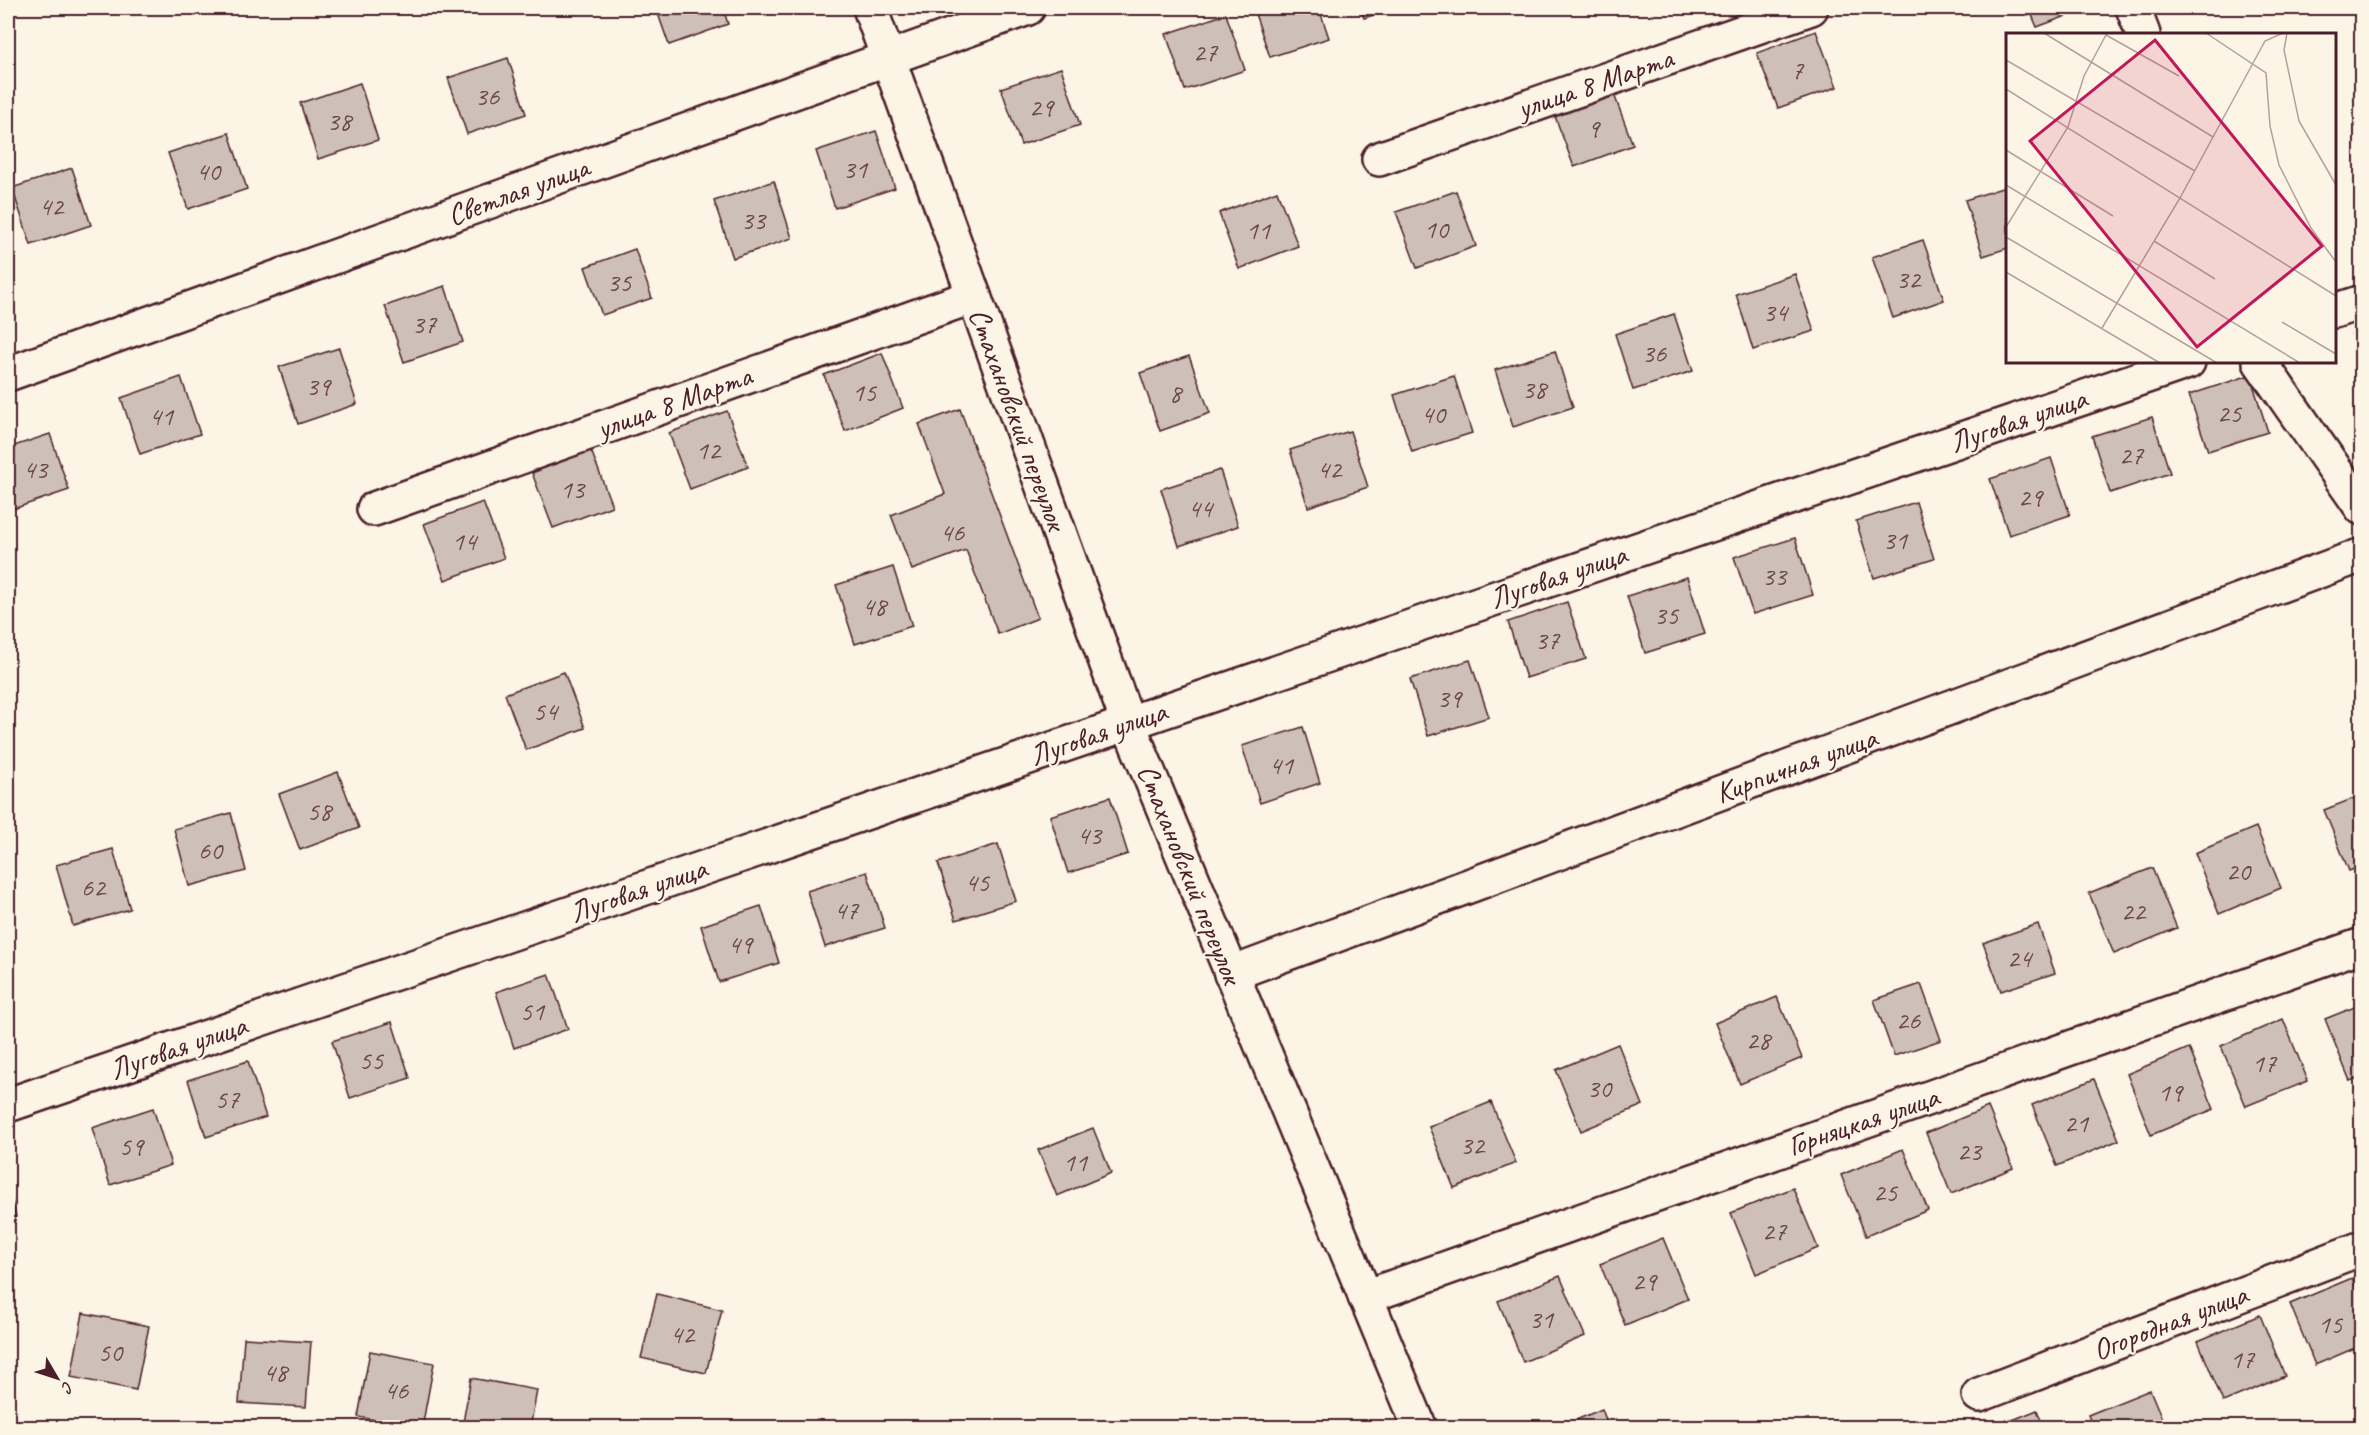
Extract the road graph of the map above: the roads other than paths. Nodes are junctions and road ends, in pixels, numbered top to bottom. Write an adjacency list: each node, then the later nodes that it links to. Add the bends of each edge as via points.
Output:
1 (870, 8): 6 (street, Стахановский переулок)
2 (1028, 8): 6 (street, Светлая улица)
3 (1811, 8): 7 (street, улица 8 Марта)
4 (2133, 8): 5 (street)
5 (2143, 33)
6 (888, 58): 8 (street, Стахановский переулок); 13 (street, Светлая улица)
7 (1379, 159)
8 (974, 296): 15 (street, улица 8 Марта); 17 (street, Стахановский переулок)
9 (2361, 302): 10 (street)
10 (2336, 310)
11 (2185, 363): 17 (street, Луговая улица)
12 (2261, 363): 14 (street)
13 (8, 374)
14 (2361, 508)
15 (374, 509)
16 (2361, 555): 19 (street, Кирпичная улица)
17 (1128, 723): 19 (street, Стахановский переулок); 20 (street, Луговая улица)
18 (2361, 945): 22 (street, Горняцкая улица)
19 (1231, 974): 22 (street, Стахановский переулок)
20 (8, 1105)
21 (2361, 1248): 23 (street, Огородная улица)
22 (1365, 1297): 24 (street, Стахановский переулок)
23 (1979, 1395)
24 (1420, 1428)

